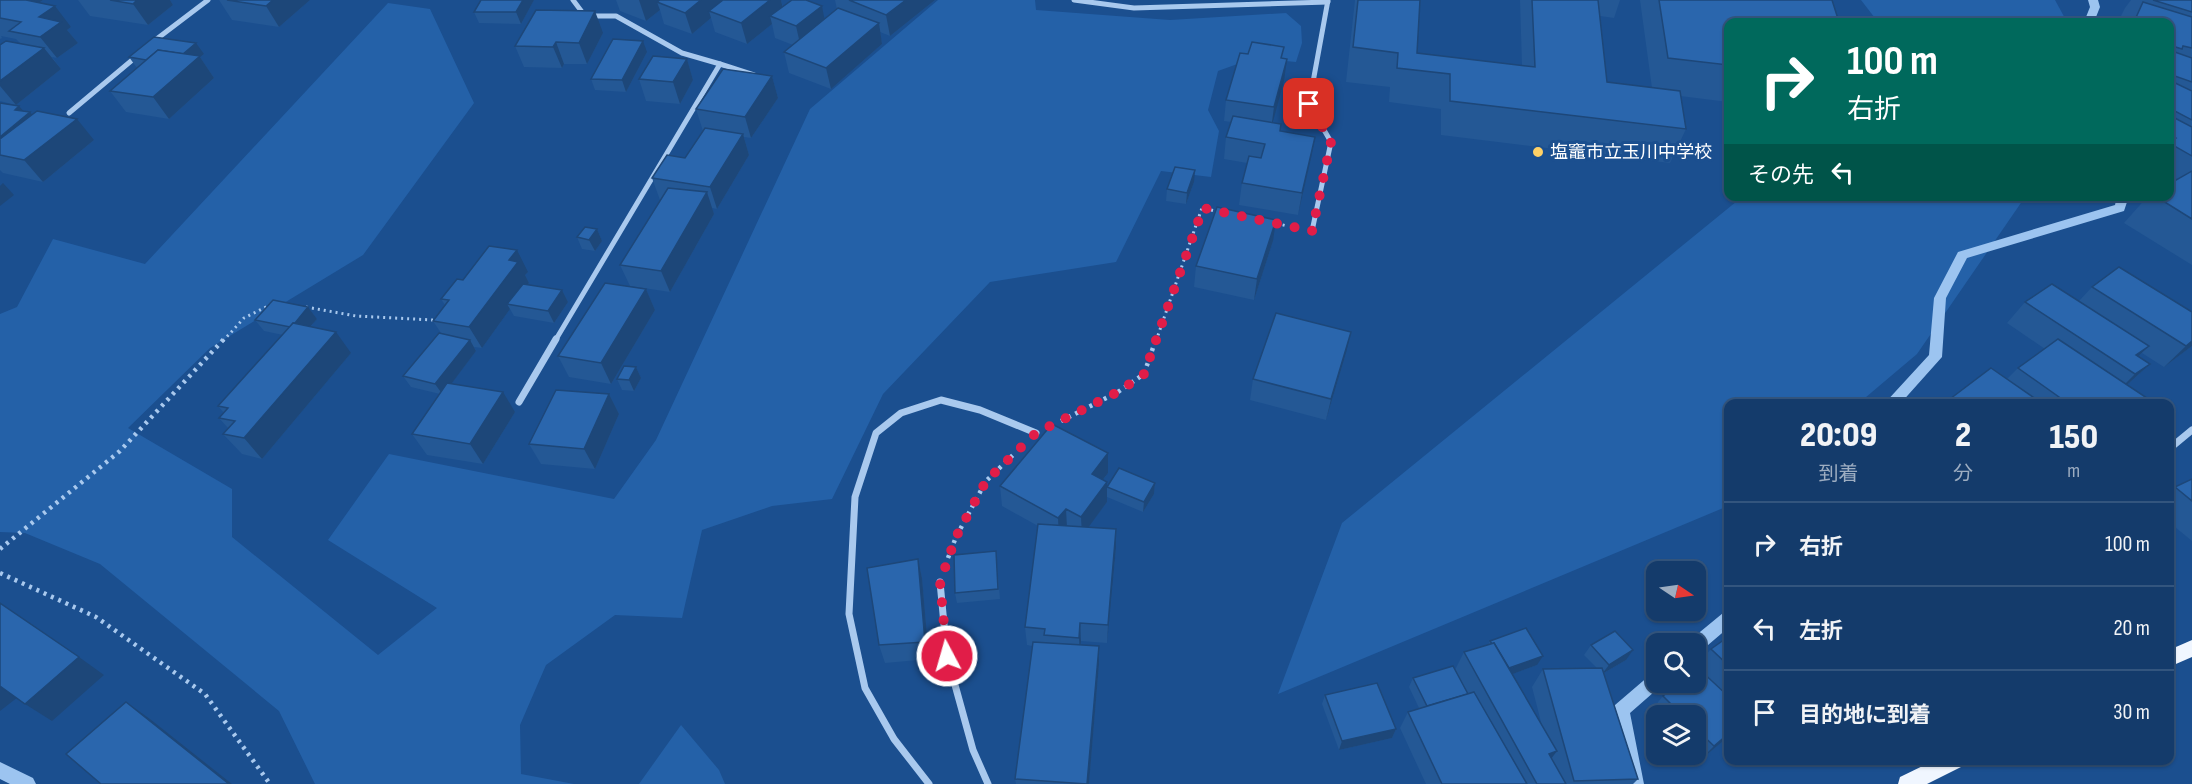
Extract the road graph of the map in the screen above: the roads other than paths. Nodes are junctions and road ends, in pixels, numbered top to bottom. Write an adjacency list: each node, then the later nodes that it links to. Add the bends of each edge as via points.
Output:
1 (208, 0): 7 (street)
2 (573, 0): 5 (street, via 585,16 616,16 682,53)
3 (1074, 0): 4 (street, via 1134,8)
4 (1328, 1): 8 (street, via 1309,104 1331,142)
5 (720, 64): 6 (street); 9 (street)
6 (764, 78)
7 (69, 113)
8 (1312, 231)
9 (519, 402)
10 (2192, 430): 12 (street)
11 (1036, 433): 17 (street, via 980,410 941,400 901,413 876,433 855,497 849,614 865,688 894,739)
12 (2174, 445)
13 (940, 582): 18 (street, via 947,656 973,750)
14 (2192, 648): 15 (main road)
15 (2174, 657)
16 (1946, 765): 19 (main road)
17 (929, 784)
18 (988, 784)
19 (1906, 784)

